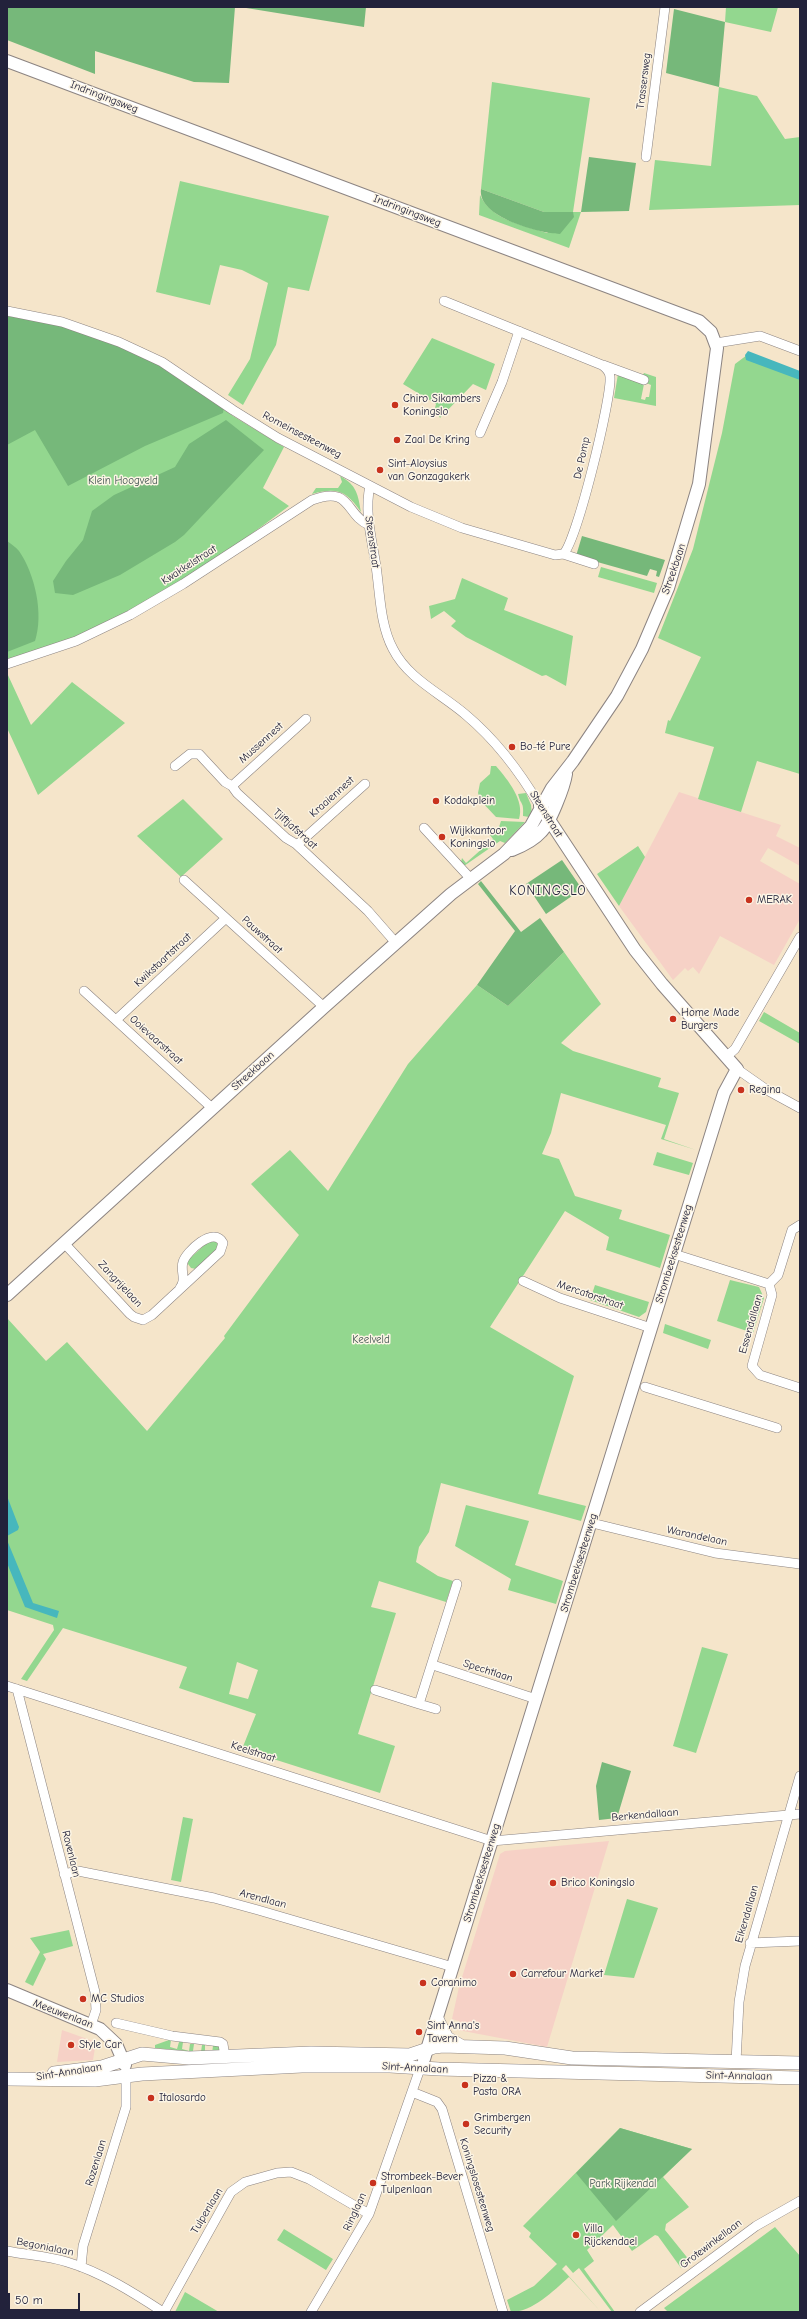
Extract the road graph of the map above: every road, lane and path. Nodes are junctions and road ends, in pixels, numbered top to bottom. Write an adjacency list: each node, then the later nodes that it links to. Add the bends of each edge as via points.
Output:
1 (665, 7): 3 (street, Trassersweg)
2 (7, 61): 7 (street, Indringingsweg, via 699,322 711,332)
3 (646, 158)
4 (444, 301): 6 (street)
5 (7, 311): 12 (street, Romeinsesteenweg, via 77,326 151,357 268,432)
6 (519, 331): 9 (street); 11 (street, via 502,382)
7 (716, 343): 8 (street, via 760,336); 19 (street, Streekbaan, via 716,360 699,484 668,588 648,637 617,696)
8 (800, 351)
9 (602, 365): 10 (street); 14 (street, De Pomp, via 610,377 603,415 584,503 571,544)
10 (644, 380)
11 (480, 433)
12 (370, 486): 13 (street, Steenstraat, via 367,503); 14 (street, Romeinsesteenweg, via 449,523 555,555)
13 (369, 525): 16 (street, Kwakkelstraat, via 359,520 348,503 341,499 330,496 312,500 130,615 76,641); 22 (street, Steenstraat, via 386,628 396,655 415,676 485,732 512,764)
14 (563, 554): 15 (street, Romeinsesteenweg)
15 (594, 564)
16 (7, 664)
17 (306, 719): 21 (street, Mussennest)
18 (175, 766): 21 (street, Tjiftjafstraat, via 190,754 196,753)
19 (566, 771): 22 (street, Streekbaan); 23 (street, Streekbaan, via 563,785)
20 (365, 784): 25 (street, Kraaiennest)
21 (232, 786): 25 (street, Tjiftjafstraat, via 286,838)
22 (540, 806): 23 (street, Steenstraat); 26 (street, Streekbaan, via 531,826)
23 (548, 819): 26 (street, Streekbaan, via 538,835); 35 (street, Steenstraat, via 635,950)
24 (424, 828): 27 (street)
25 (297, 845): 31 (street, Tjiftjafstraat, via 368,911)
26 (504, 854): 27 (street, Streekbaan)
27 (470, 878): 31 (street, Streekbaan)
28 (184, 880): 29 (street, Pauwstraat)
29 (226, 918): 33 (street, Pauwstraat); 34 (street, Kwikstaartstraat)
30 (800, 937): 35 (street, via 734,1049)
31 (396, 943): 33 (street, Streekbaan)
32 (84, 990): 34 (street, Ooievaarstraat)
33 (324, 1007): 37 (street, Streekbaan)
34 (116, 1020): 37 (street, Ooievaarstraat)
35 (727, 1056): 36 (street, Steenstraat)
36 (737, 1069): 38 (street, Steenstraat, via 767,1090); 41 (street, Strombeeksesteenweg, via 724,1093)
37 (212, 1108): 40 (street, Streekbaan)
38 (800, 1108)
39 (800, 1226): 43 (street, Essendallaan, via 792,1230 778,1275)
40 (64, 1243): 44 (street, Zangrijelaan, via 130,1314 138,1319 148,1318); 45 (street, Streekbaan)
41 (674, 1254): 43 (street, Essendallaan); 46 (street, Strombeeksesteenweg)
42 (523, 1281): 46 (street, Mercatorstraat, via 560,1298)
43 (769, 1284): 48 (street, Essendallaan, via 772,1296 752,1366 760,1375)
44 (180, 1288): 44 (street, Zangrijelaan, via 222,1250 223,1243 219,1238 208,1238 186,1257 183,1266 185,1280)
45 (7, 1295)
46 (651, 1328): 50 (street, Strombeeksesteenweg)
47 (646, 1387): 49 (street)
48 (800, 1388)
49 (776, 1428)
50 (592, 1523): 51 (street, Warandelaan, via 708,1552); 57 (street, Strombeeksesteenweg)
51 (800, 1564)
52 (457, 1584): 53 (street)
53 (433, 1665): 57 (street, Spechtlaan); 58 (street)
54 (7, 1686): 55 (street, Keelstraat)
55 (17, 1689): 63 (street, Keelstraat); 64 (street, Ravenlaan)
56 (375, 1690): 58 (street)
57 (536, 1699): 63 (street, Strombeeksesteenweg)
58 (419, 1704): 59 (street)
59 (436, 1709)
60 (800, 1776): 61 (street, Eikendallaan)
61 (789, 1814): 62 (street, Berkendallaan); 63 (street, Berkendallaan); 66 (street, Eikendallaan)
62 (800, 1814)
63 (492, 1841): 67 (street, Strombeeksesteenweg)
64 (64, 1874): 67 (street, Arendlaan, via 78,1871 214,1898); 71 (street, Ravenlaan, via 95,1992 96,2010)
65 (800, 1941): 66 (street)
66 (750, 1943): 75 (street, Eikendallaan, via 739,2002)
67 (453, 1967): 69 (street, Strombeeksesteenweg)
68 (7, 1990): 71 (street, Meeuwenlaan)
69 (437, 2019): 72 (main road, via 447,2038); 74 (street, Strombeeksesteenweg)
70 (116, 2024): 73 (street, via 172,2036 220,2042 223,2044)
71 (91, 2025): 77 (street, Meeuwenlaan, via 116,2044)
72 (461, 2046): 74 (main road, Sint-Annalaan, via 434,2047); 75 (main road, Sint-Annalaan, via 505,2048 572,2058)
73 (225, 2057): 74 (main road, Sint-Annalaan, via 311,2053 410,2055); 77 (main road, Sint-Annalaan, via 189,2058 148,2054)
74 (424, 2059): 77 (main road, Sint-Annalaan, via 302,2066); 78 (main road, Sint-Annalaan); 80 (street)
75 (736, 2062): 76 (main road, Sint-Annalaan)
76 (800, 2064)
77 (125, 2066): 79 (main road, Sint-Annalaan, via 95,2080); 84 (street, Rozenlaan, via 126,2107 82,2246)
78 (800, 2078)
79 (7, 2079)
80 (412, 2092): 82 (street, Ringlaan); 87 (street, Koningslosesteenweg, via 436,2102 442,2109)
81 (800, 2201): 88 (street, Grotewinkellaan, via 756,2226)
82 (368, 2214): 85 (street, Tulpenlaan, via 299,2174 277,2173 245,2182 231,2192); 86 (street, Ringlaan)
83 (7, 2251): 84 (street, Begonialaan, via 64,2261)
84 (81, 2267): 85 (street, Begonialaan, via 142,2298)
85 (163, 2312)
86 (311, 2312)
87 (503, 2312)
88 (640, 2312)

